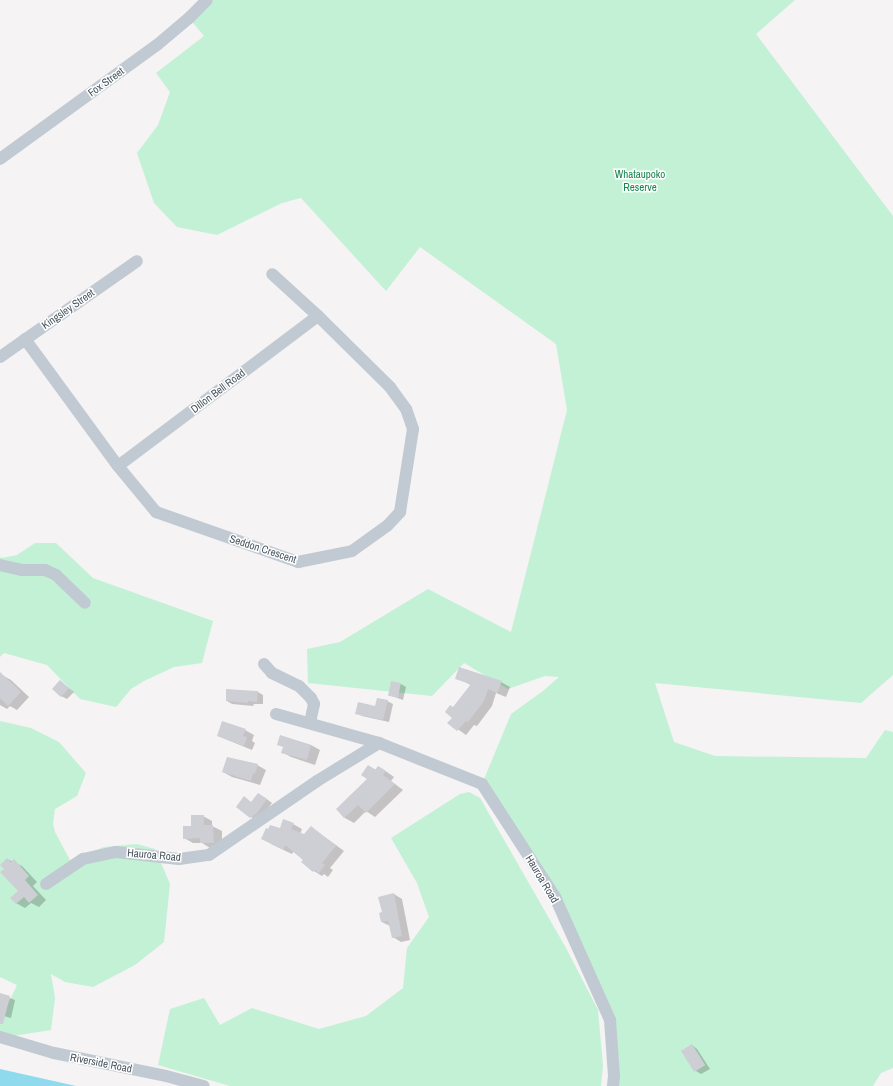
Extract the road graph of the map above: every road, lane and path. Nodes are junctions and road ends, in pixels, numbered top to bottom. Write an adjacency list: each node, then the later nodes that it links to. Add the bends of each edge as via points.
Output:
1 (207, 0): 2 (street, Fox Street, via 157,46)
2 (0, 159)
3 (137, 261): 6 (street, Kingsley Street)
4 (272, 274): 5 (street, Seddon Crescent)
5 (318, 316): 8 (street, Dillon Bell Road); 8 (street, Seddon Crescent, via 390,387 406,409 413,429 400,512 371,538 352,551 298,562 156,512)
6 (25, 339): 7 (street, Kingsley Street); 8 (street, Seddon Crescent)
7 (0, 357)
8 (118, 466)
9 (0, 565): 10 (street, via 21,570 45,570 56,575)
10 (85, 603)
11 (264, 664): 13 (street, via 272,673 299,686 311,698 314,704)
12 (276, 714): 13 (street, Hauroa Road)
13 (310, 723): 14 (street, Hauroa Road)
14 (379, 742): 15 (street, Hauroa Road, via 209,855 179,859 116,852 83,859); 18 (street, Hauroa Road, via 482,784 555,897 610,1020 614,1076)
15 (46, 884)
16 (0, 1037): 17 (street, Riverside Road, via 54,1054)
17 (204, 1086)
18 (612, 1086)

